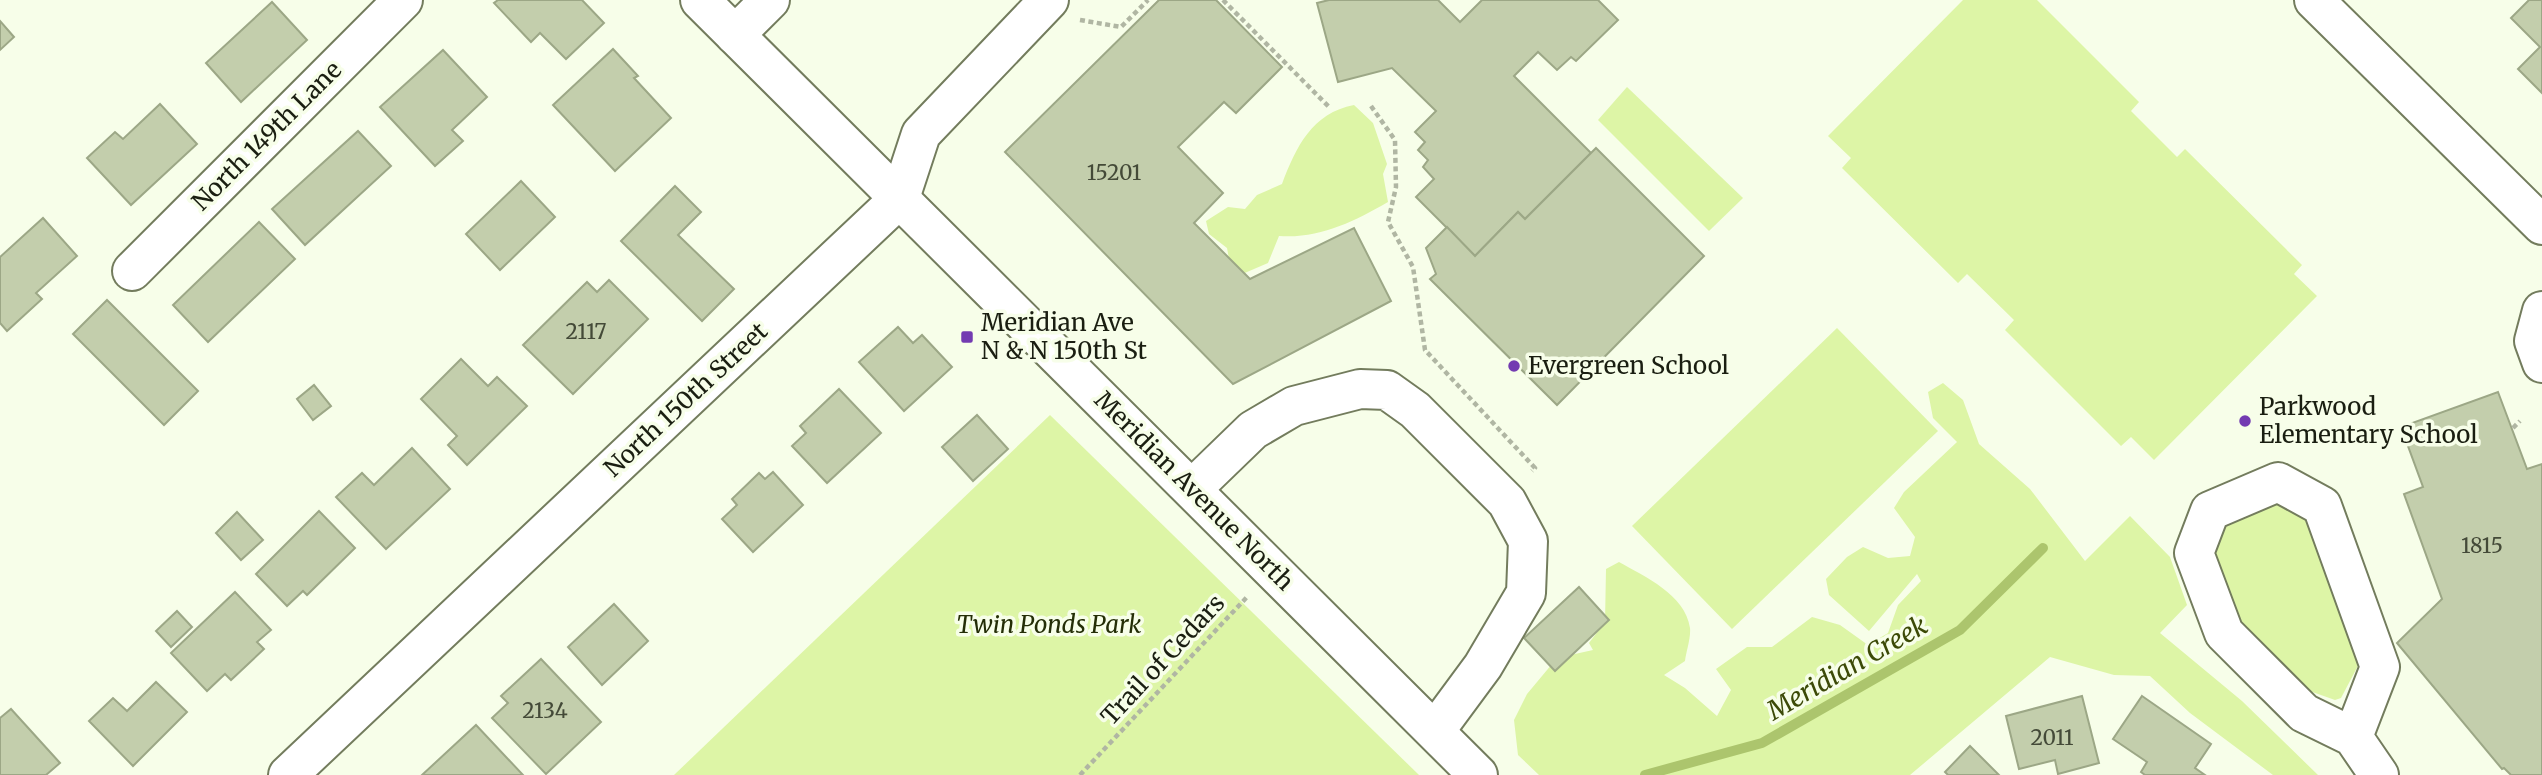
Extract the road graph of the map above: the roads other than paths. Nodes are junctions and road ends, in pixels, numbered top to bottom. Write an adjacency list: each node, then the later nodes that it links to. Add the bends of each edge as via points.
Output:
1 (403, 0): 9 (street, North 149th Lane)
2 (699, 0): 6 (street, Meridian Avenue North)
3 (770, 0): 6 (street)
4 (2314, 0): 8 (street)
5 (1061, 10): 7 (street, North 150th Street, via 921,134)
6 (735, 35): 7 (street, Meridian Avenue North)
7 (900, 198): 12 (street, Meridian Avenue North); 15 (street, North 150th Street)
8 (2542, 225)
9 (132, 271)
10 (2542, 311): 11 (street, via 2535,341)
11 (2542, 363)
12 (1192, 489): 13 (street, Meridian Avenue North); 13 (street, via 1253,429 1294,407 1360,389 1387,390 1415,410 1507,502 1528,541 1526,593 1483,666)
13 (1434, 731): 16 (street, Meridian Avenue North)
14 (2353, 737): 14 (street, via 2304,713 2224,633 2194,553 2210,511 2278,482 2322,506 2380,667); 17 (street)
15 (288, 775)
16 (1478, 775)
17 (2379, 775)

